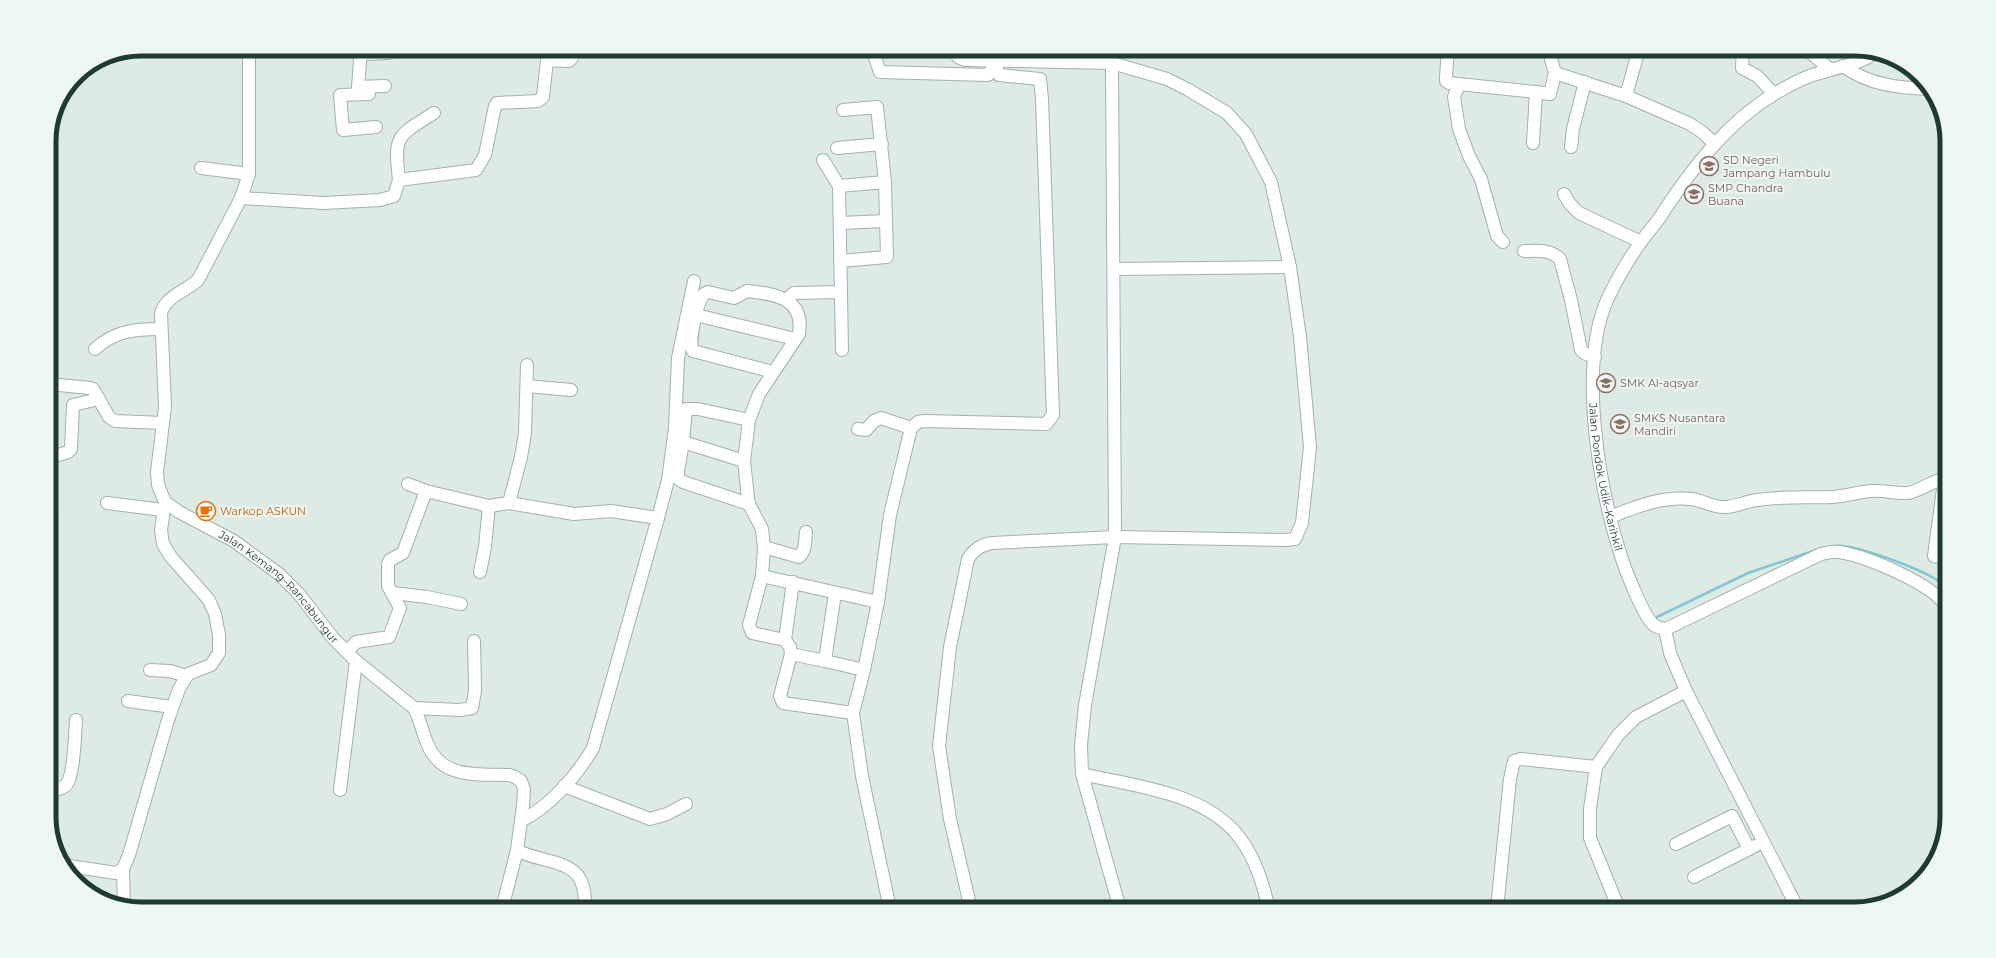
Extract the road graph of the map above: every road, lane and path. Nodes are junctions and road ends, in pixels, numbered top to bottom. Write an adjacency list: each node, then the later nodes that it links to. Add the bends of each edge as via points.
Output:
1 (249, 56): 39 (street)
2 (361, 56): 25 (street)
3 (548, 56): 40 (street, via 541,100 497,103 492,109 486,151 476,170)
4 (552, 56): 5 (street, via 569,61)
5 (572, 56)
6 (874, 56): 14 (street, via 880,72 988,75)
7 (958, 56): 14 (street, via 966,60)
8 (1448, 56): 22 (street, via 1446,81)
9 (1550, 56): 19 (street)
10 (1637, 56): 28 (street)
11 (1743, 56): 27 (street, via 1742,68 1757,76)
12 (1814, 56): 18 (street)
13 (1869, 57): 17 (street, Jalan Pondok Udik–Karihkil)
14 (997, 61): 15 (street); 20 (street, via 999,75)
15 (1035, 61): 16 (street); 20 (street)
16 (1112, 63): 51 (street, via 1167,79 1187,89 1227,113 1246,134 1271,182); 52 (street)
17 (1843, 66): 18 (street, Jalan Pondok Udik–Karihkil); 24 (street, via 1866,81)
18 (1831, 70): 27 (street, Jalan Pondok Udik–Karihkil, via 1809,76)
19 (1555, 73): 21 (street); 26 (street, via 1550,94)
20 (1040, 79): 70 (street, via 1053,415 1046,424 924,420)
21 (1585, 82): 28 (street); 35 (street)
22 (1459, 84): 26 (street); 47 (street, via 1454,97 1459,129 1481,179 1497,236)
23 (385, 86): 25 (street)
24 (1922, 88)
25 (362, 92): 31 (street, via 340,96 343,130)
26 (1536, 92): 32 (street)
27 (1774, 94): 34 (street, Jalan Pondok Udik–Karihkil, via 1746,114)
28 (1626, 96): 34 (street, via 1696,128)
29 (843, 110): 33 (street, via 878,107)
30 (434, 113): 40 (street, via 406,130 397,143)
31 (376, 127)
32 (1533, 142)
33 (882, 144): 36 (street); 41 (street)
34 (1715, 144): 48 (street, Jalan Pondok Udik–Karihkil, via 1684,182 1652,231)
35 (1571, 147)
36 (837, 148)
37 (823, 160): 42 (street)
38 (201, 168): 39 (street)
39 (246, 174): 44 (street)
40 (399, 180): 44 (street, via 394,196 380,200 324,202)
41 (886, 182): 42 (street); 45 (street)
42 (839, 186): 46 (street)
43 (1564, 194): 48 (street, via 1579,213)
44 (241, 198): 57 (street, via 198,280 163,306)
45 (886, 221): 46 (street); 50 (street, via 887,257)
46 (840, 223): 50 (street)
47 (1503, 242)
48 (1641, 242): 61 (street, Jalan Pondok Udik–Karihkil, via 1607,301)
49 (1524, 251): 61 (street, via 1546,252 1560,259 1580,350)
50 (840, 261): 54 (street)
51 (1290, 267): 52 (street); 87 (street, via 1306,389 1310,447 1302,523 1295,539)
52 (1114, 269): 87 (street)
53 (694, 281): 85 (street, via 678,358 675,428 668,480)
54 (841, 292): 55 (street, via 794,293); 60 (street)
55 (786, 300): 56 (street, via 779,296 747,291 734,298 708,292 702,296); 58 (street, via 797,311 799,318 799,334)
56 (696, 315): 58 (street); 63 (street, via 690,343 693,351)
57 (154, 329): 59 (street, via 123,332 112,336); 69 (street, via 165,407)
58 (796, 339): 63 (street)
59 (95, 349)
60 (842, 350)
61 (1595, 357): 84 (street, Jalan Pondok Udik–Karihkil, via 1594,392 1600,470)
62 (527, 365): 65 (street)
63 (772, 372): 68 (street, via 759,394)
64 (56, 385): 67 (street, via 90,388)
65 (527, 386): 66 (street); 79 (street, via 525,433)
66 (571, 390)
67 (98, 399): 69 (street, via 112,420); 73 (street, via 72,405 71,449)
68 (749, 420): 72 (street, via 698,409 686,409); 74 (street)
69 (159, 423): 82 (street)
70 (912, 428): 71 (street, via 881,418 866,430); 96 (street, via 890,515)
71 (858, 429)
72 (683, 442): 74 (street); 80 (street, via 677,474 679,480)
73 (56, 456)
74 (744, 461): 80 (street)
75 (1940, 479): 84 (street, via 1906,493 1871,491 1834,497 1773,498 1726,507 1695,500 1667,499 1650,502)
76 (408, 484): 77 (street)
77 (426, 491): 81 (street); 93 (street, via 403,553 390,560 388,564 388,586)
78 (107, 503): 82 (street)
79 (509, 503): 81 (street); 85 (street, via 574,514 611,511)
80 (749, 504): 88 (street, via 762,529)
81 (489, 506): 90 (street)
82 (159, 508): 101 (street, Jalan Kemang–Rancabungur, via 179,512 234,541 279,574); 107 (street, via 163,544 171,557 209,600 219,635 219,653 216,659 211,665)
83 (1940, 516): 89 (street, via 1934,556)
84 (1610, 517): 98 (street, Jalan Pondok Udik–Karihkil, via 1630,580 1649,620)
85 (658, 518): 116 (street, via 593,748)
86 (806, 532): 88 (street, via 805,547 799,557)
87 (1115, 537): 115 (street, via 1084,705); 132 (street, via 992,542 981,545 968,559 950,647 939,746 950,819)
88 (764, 547): 91 (street)
89 (1940, 557)
90 (480, 572)
91 (762, 576): 92 (street); 99 (street, via 750,630 752,633)
92 (793, 582): 94 (street); 99 (street)
93 (393, 593): 97 (street); 101 (street, via 400,608 391,634 385,638 356,642)
94 (836, 593): 96 (street); 103 (street)
95 (1940, 599): 98 (street, via 1918,582 1860,557 1837,552 1821,554)
96 (878, 602): 106 (street)
97 (461, 604)
98 (1665, 629): 108 (street, via 1670,653)
99 (785, 640): 102 (street)
100 (474, 642): 111 (street, via 475,691 472,708)
101 (347, 652): 104 (street, Jalan Kemang–Rancabungur)
102 (791, 654): 103 (street); 112 (street, via 780,696 783,703)
103 (825, 660): 106 (street)
104 (356, 661): 111 (street, Jalan Kemang–Rancabungur); 118 (street)
105 (150, 670): 107 (street, via 170,671)
106 (864, 670): 112 (street)
107 (186, 676): 110 (street)
108 (1686, 691): 114 (street, via 1636,717 1618,735); 121 (street)
109 (128, 701): 110 (street)
110 (172, 708): 126 (street, via 129,854)
111 (414, 708): 120 (street, Jalan Kemang–Rancabungur, via 427,743 442,765 456,772 509,775 521,781 524,789)
112 (852, 714): 131 (street, via 862,776)
113 (76, 720): 117 (street, via 71,771 66,784)
114 (1596, 767): 135 (street, via 1521,759 1514,761); 136 (street, via 1590,809 1590,838)
115 (1082, 774): 133 (street); 134 (street, via 1182,797 1205,808 1239,836 1251,856)
116 (564, 786): 119 (street, via 650,820); 120 (street, via 547,804)
117 (56, 790)
118 (340, 790)
119 (686, 804)
120 (521, 822): 124 (street, Jalan Kemang–Rancabungur)
121 (1763, 842): 123 (street); 137 (street)
122 (1676, 844): 123 (street, via 1732,816)
123 (1749, 849): 127 (street)
124 (517, 850): 129 (street, Jalan Kemang–Rancabungur); 130 (street, via 533,858 563,864 574,871 583,887)
125 (72, 866): 126 (street)
126 (115, 871): 128 (street)
127 (1694, 877)
128 (122, 900)
129 (504, 902)
130 (585, 902)
131 (889, 902)
132 (969, 902)
133 (1118, 902)
134 (1267, 902)
135 (1498, 902)
136 (1616, 902)
137 (1794, 902)

